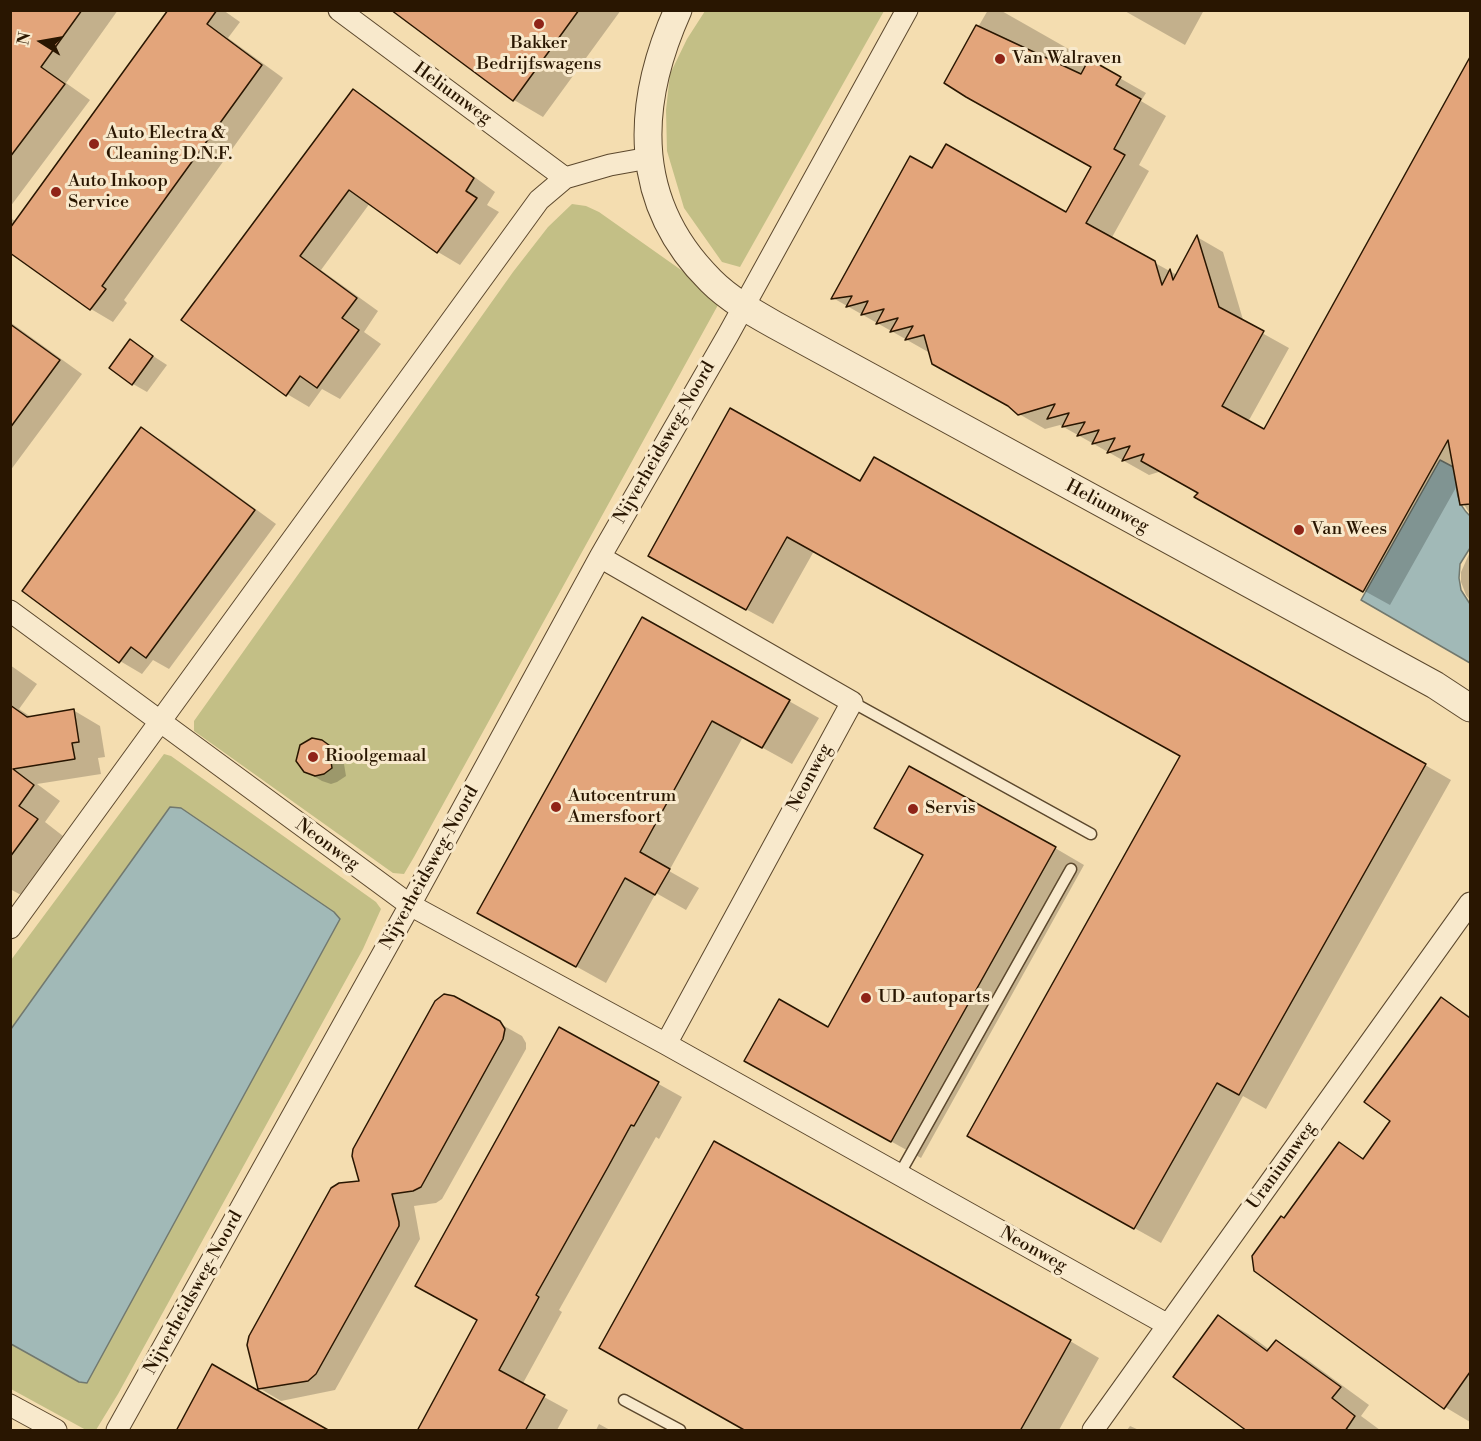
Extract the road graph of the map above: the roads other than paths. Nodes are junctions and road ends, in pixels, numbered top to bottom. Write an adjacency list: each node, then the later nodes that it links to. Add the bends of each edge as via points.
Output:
1 (339, 10): 5 (street, Heliumweg)
2 (678, 10): 4 (street, via 654,73 648,120)
3 (907, 10): 6 (street, Nijverheidsweg-Noord)
4 (649, 158): 5 (street); 6 (street, via 656,196 666,220 711,281)
5 (565, 178): 11 (street, via 539,200)
6 (743, 307): 7 (street, Nijverheidsweg-Noord); 10 (street, Heliumweg, via 1435,685)
7 (600, 557): 9 (street); 15 (street, Nijverheidsweg-Noord)
8 (10, 611): 11 (street, Neonweg)
9 (852, 702): 12 (lane); 17 (street, Neonweg)
10 (1470, 708)
11 (160, 722): 15 (street, Neonweg); 16 (street)
12 (1091, 834)
13 (1071, 869): 18 (lane)
14 (1470, 903): 19 (street, Uraniumweg)
15 (410, 905): 17 (street, Neonweg); 23 (street, Nijverheidsweg-Noord)
16 (10, 928)
17 (666, 1044): 18 (street, Neonweg)
18 (899, 1174): 19 (street, Neonweg)
19 (1168, 1325): 25 (street, Uraniumweg)
20 (624, 1400): 24 (lane)
21 (10, 1406): 22 (street)
22 (56, 1431)
23 (117, 1431)
24 (680, 1431)
25 (1093, 1431)

